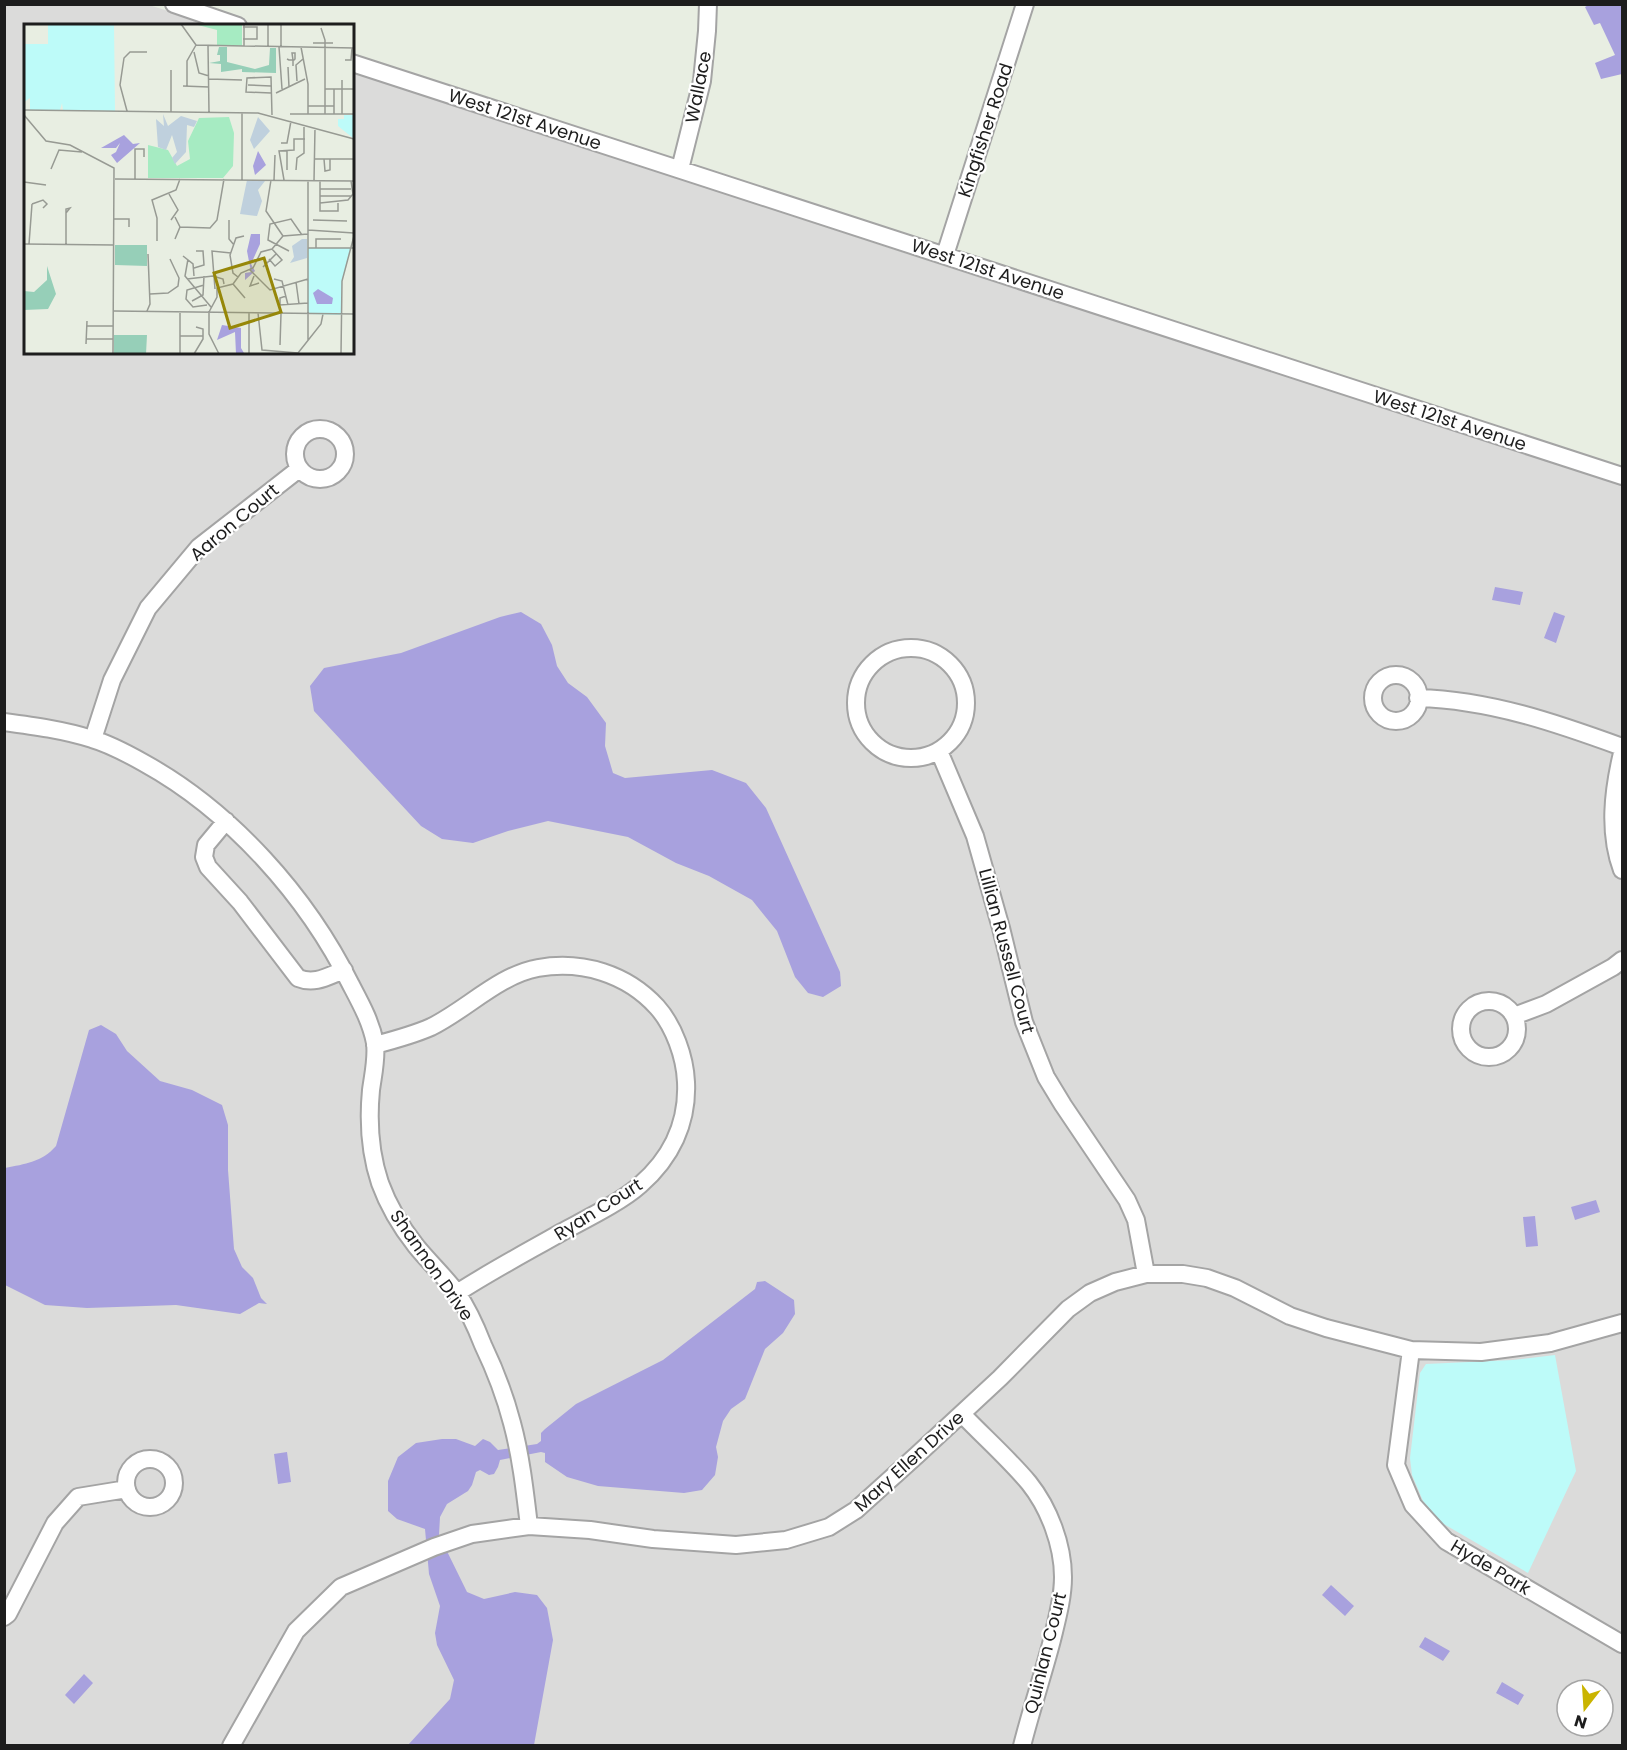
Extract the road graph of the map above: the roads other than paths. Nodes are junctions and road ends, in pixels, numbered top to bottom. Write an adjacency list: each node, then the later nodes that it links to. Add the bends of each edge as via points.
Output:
1 (174, 4): 4 (street)
2 (708, 4): 6 (street, Wallace, via 702,81)
3 (1025, 4): 7 (street, Kingfisher Road)
4 (232, 24)
5 (354, 64): 6 (street, West 121st Avenue)
6 (680, 169): 7 (street, West 121st Avenue)
7 (945, 255): 9 (street, West 121st Avenue)
8 (299, 469): 12 (street, Aaron Court, via 199,547 148,608 112,680)
9 (1623, 476)
10 (1418, 698): 13 (street, via 1515,711)
11 (4, 722): 12 (street, Shannon Drive)
12 (93, 739): 16 (street, Shannon Drive, via 162,773)
13 (1623, 747)
14 (939, 751): 14 (street, via 953,740 967,707 958,673 930,651 894,650 865,672 856,708 861,726 871,741 903,758); 22 (street, Lillian Russell Court, via 975,836 1024,1022 1046,1077 1127,1200 1136,1220)
15 (1623, 753): 17 (street, via 1613,813)
16 (225, 821): 19 (street, Shannon Drive, via 286,885); 19 (street, via 206,845 204,857 208,867 298,978 316,981)
17 (1623, 870)
18 (1623, 960): 20 (street, via 1546,1004)
19 (344, 970): 21 (street, Shannon Drive, via 368,1019)
20 (1514, 1016)
21 (375, 1046): 23 (street, Shannon Drive, via 369,1119 380,1182 394,1214 414,1244); 23 (street, Ryan Court, via 431,1027 513,976 536,968 565,966 591,968 640,991 672,1030 680,1051 686,1072 684,1116 662,1162 639,1186 612,1204)
22 (1146, 1274): 25 (street, Mary Ellen Drive, via 1207,1278 1290,1316); 26 (street, Mary Ellen Drive, via 1090,1293)
23 (457, 1293): 28 (street, Shannon Drive, via 500,1381 513,1423)
24 (1623, 1323): 25 (street, Mary Ellen Drive, via 1550,1343 1481,1352)
25 (1411, 1350): 30 (street, Hyde Park, via 1396,1465 1413,1505 1446,1541)
26 (962, 1414): 28 (street, Mary Ellen Drive, via 856,1510 830,1527 786,1540 736,1545); 32 (street, Quinlan Court, via 1030,1484 1046,1510 1061,1555 1062,1597)
27 (127, 1489): 29 (street, via 78,1497 55,1523)
28 (529, 1526): 31 (street, Mary Ellen Drive, via 472,1533 341,1587 296,1631)
29 (4, 1617)
30 (1623, 1644)
31 (231, 1746)
32 (1022, 1746)

